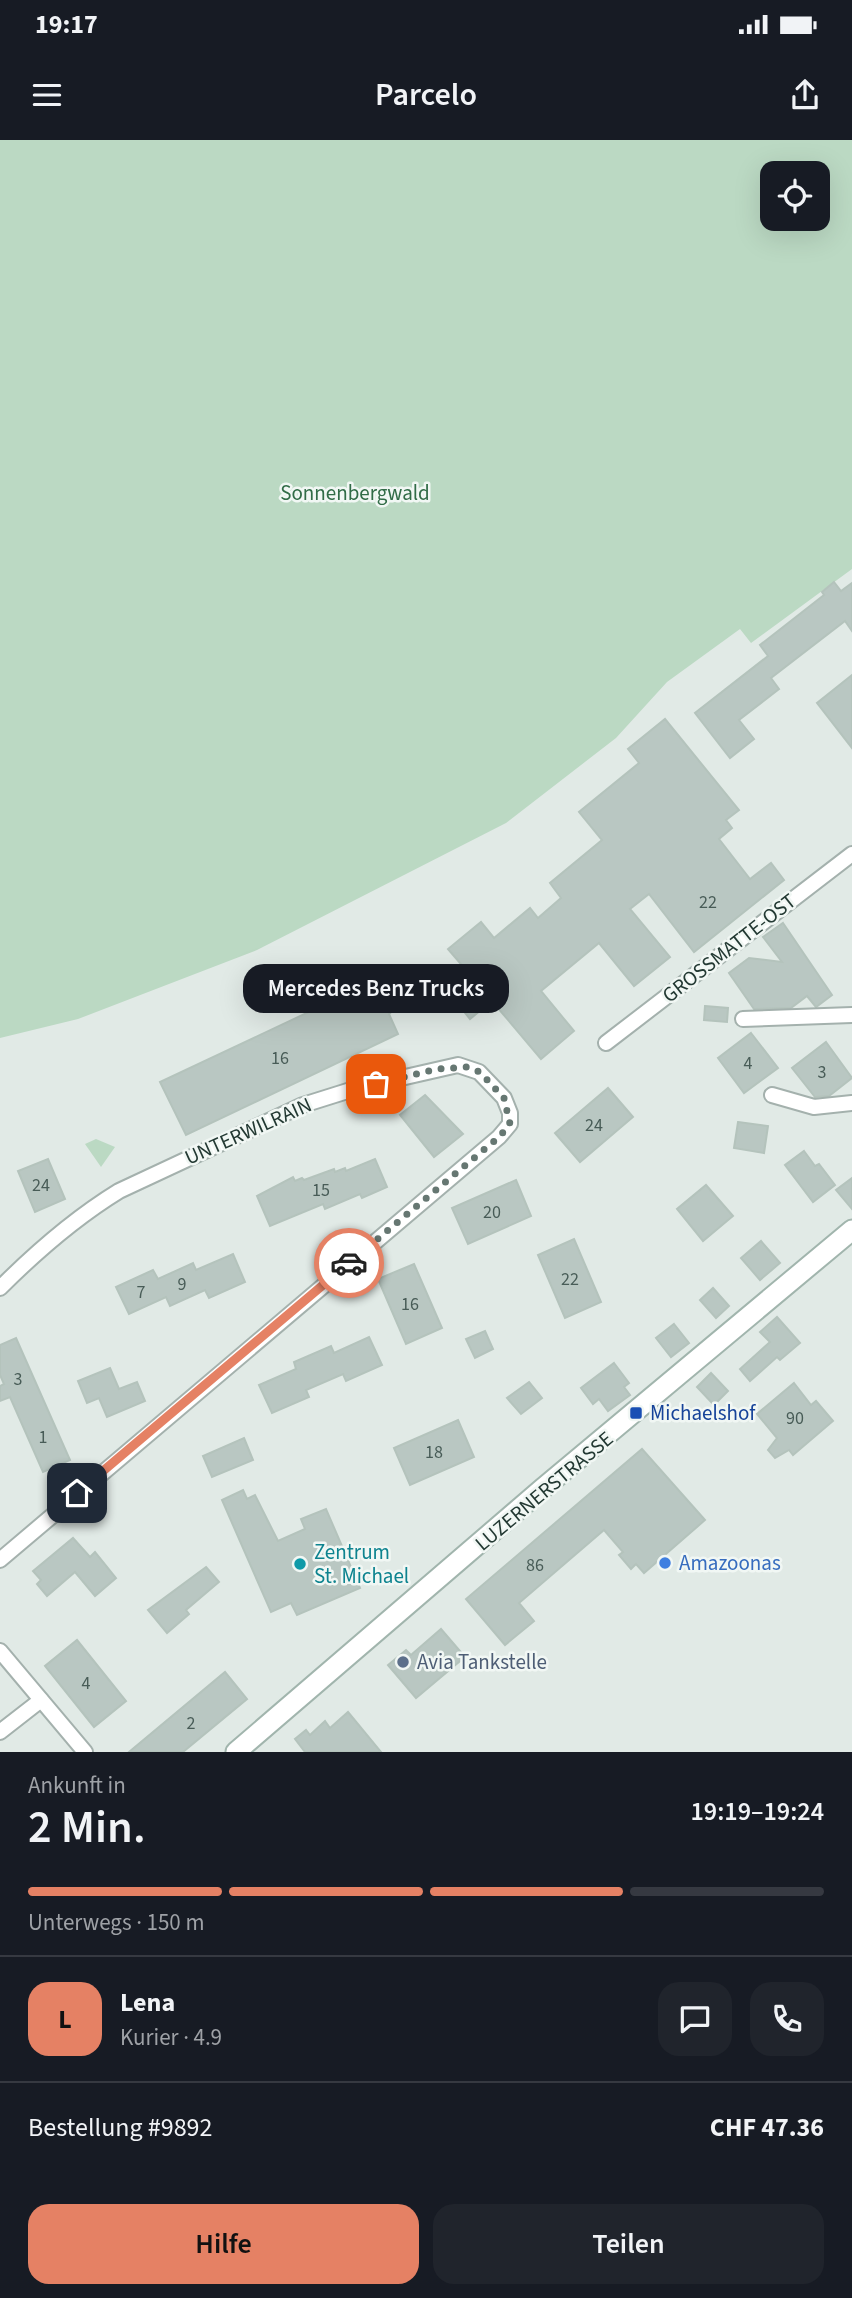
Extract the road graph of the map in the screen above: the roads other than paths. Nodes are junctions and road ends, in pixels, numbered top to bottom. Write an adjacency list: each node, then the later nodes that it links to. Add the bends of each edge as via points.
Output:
1 (852, 854): 4 (street, GROSSMATTE-OST)
2 (852, 1015): 3 (street)
3 (743, 1019)
4 (606, 1042)
5 (772, 1095): 6 (street, via 814,1107)
6 (852, 1103)
7 (852, 1230): 14 (main road, LUZERNERSTRASSE)
8 (0, 1288): 9 (street, UNTERWILRAIN, via 62,1231 118,1191 303,1105 458,1065 480,1072 504,1098 510,1113 510,1124 499,1137)
9 (0, 1560)
10 (0, 1651): 11 (street)
11 (41, 1700): 12 (street); 13 (street)
12 (0, 1732)
13 (85, 1752)
14 (236, 1752)

